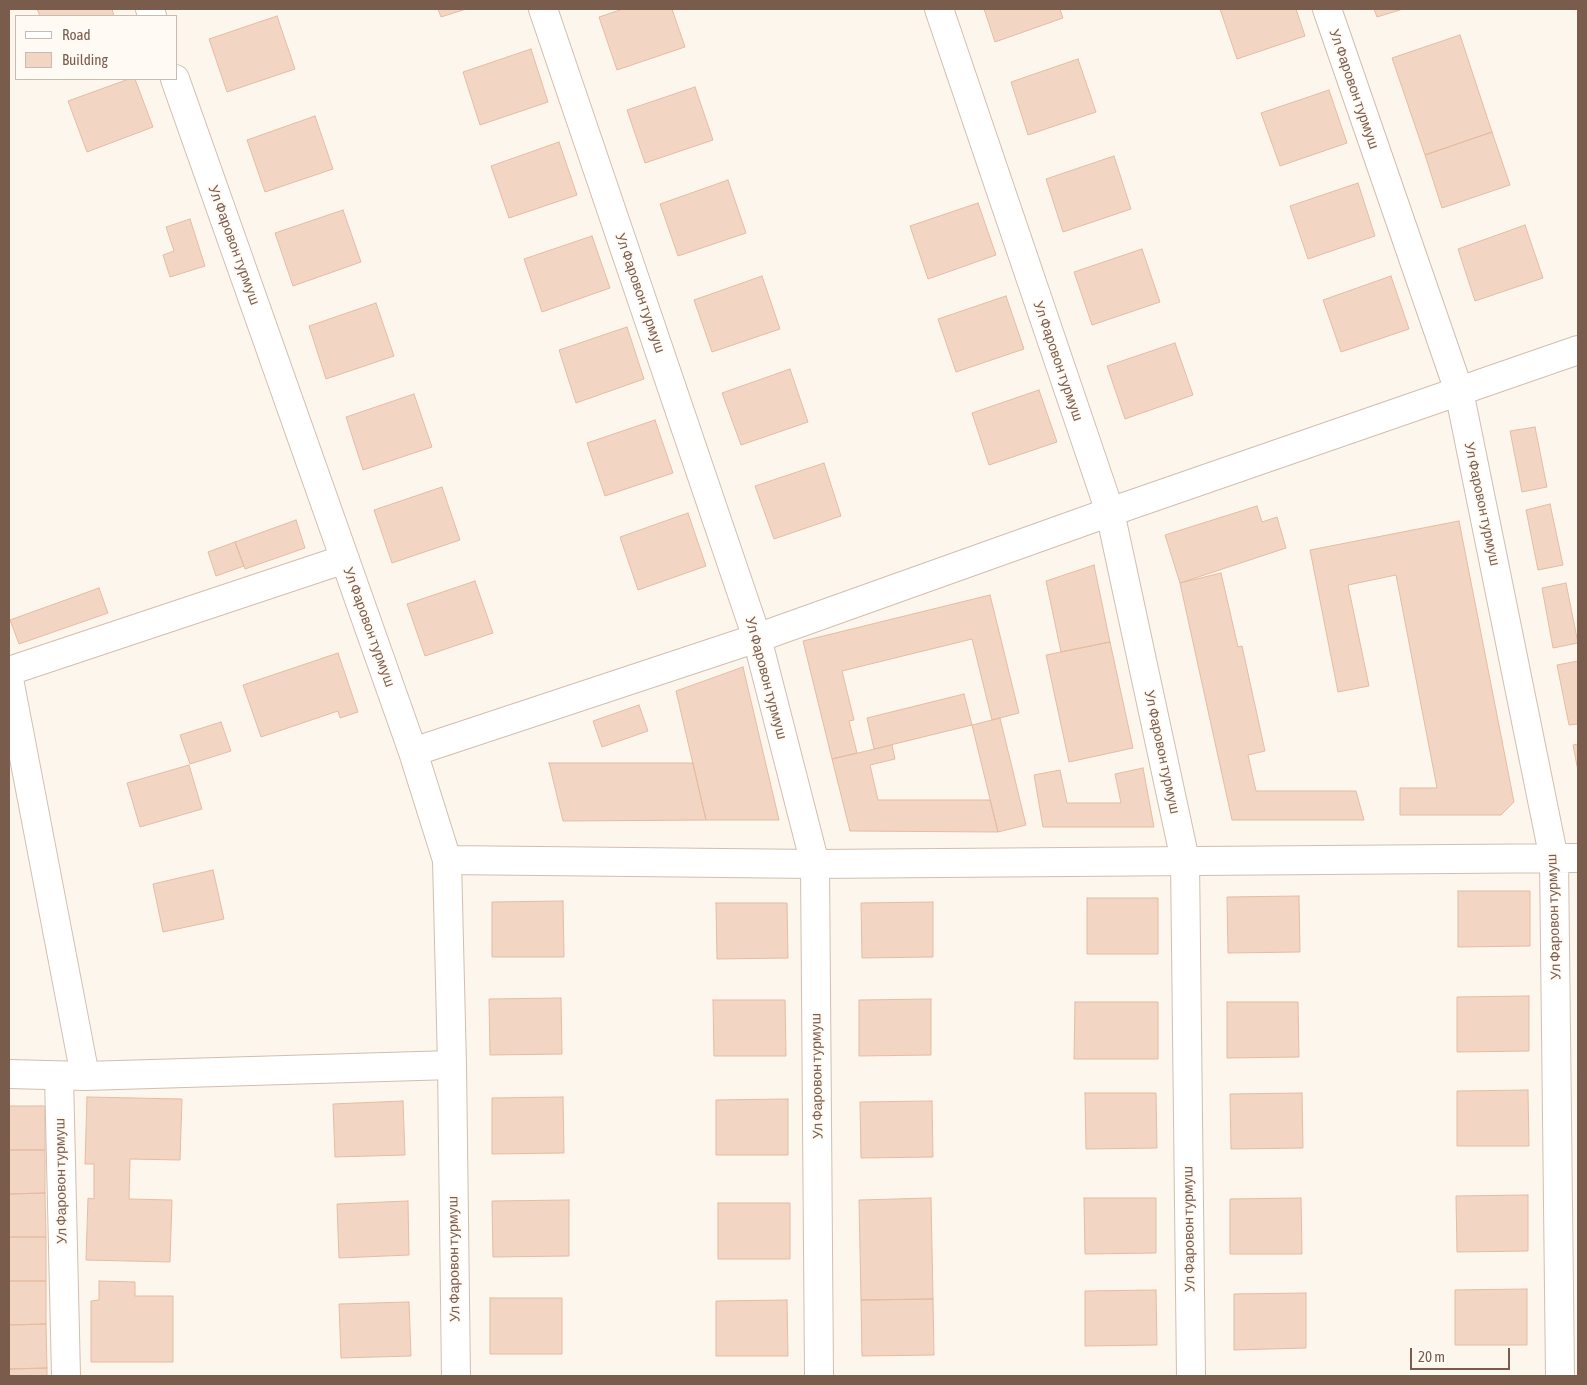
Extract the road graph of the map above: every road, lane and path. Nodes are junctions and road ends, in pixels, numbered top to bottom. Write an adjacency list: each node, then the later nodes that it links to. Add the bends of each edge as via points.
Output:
1 (543, 9): 9 (street, Ул Фаровон турмуш)
2 (939, 9): 7 (street, Ул Фаровон турмуш)
3 (1327, 9): 6 (street, Ул Фаровон турмуш)
4 (175, 80): 8 (street, Ул Фаровон турмуш)
5 (1578, 350): 6 (street)
6 (1459, 392): 7 (street); 13 (street, Ул Фаровон турмуш)
7 (1110, 512): 9 (street); 15 (street, Ул Фаровон турмуш)
8 (345, 559): 10 (street); 12 (street, Ул Фаровон турмуш)
9 (757, 638): 12 (street); 16 (street, Ул Фаровон турмуш)
10 (9, 670)
11 (9, 679): 19 (street, Ул Фаровон турмуш)
12 (413, 752): 14 (street, Ул Фаровон турмуш)
13 (1566, 858): 15 (street); 24 (street, Ул Фаровон турмуш)
14 (447, 860): 16 (street); 17 (street, Ул Фаровон турмуш)
15 (1185, 860): 16 (street); 23 (street, Ул Фаровон турмуш)
16 (815, 864): 22 (street, Ул Фаровон турмуш)
17 (452, 1065): 19 (street); 21 (street, Ул Фаровон турмуш)
18 (9, 1074): 19 (street)
19 (72, 1076): 20 (street, Ул Фаровон турмуш)
20 (66, 1376)
21 (456, 1376)
22 (819, 1376)
23 (1191, 1376)
24 (1560, 1376)

